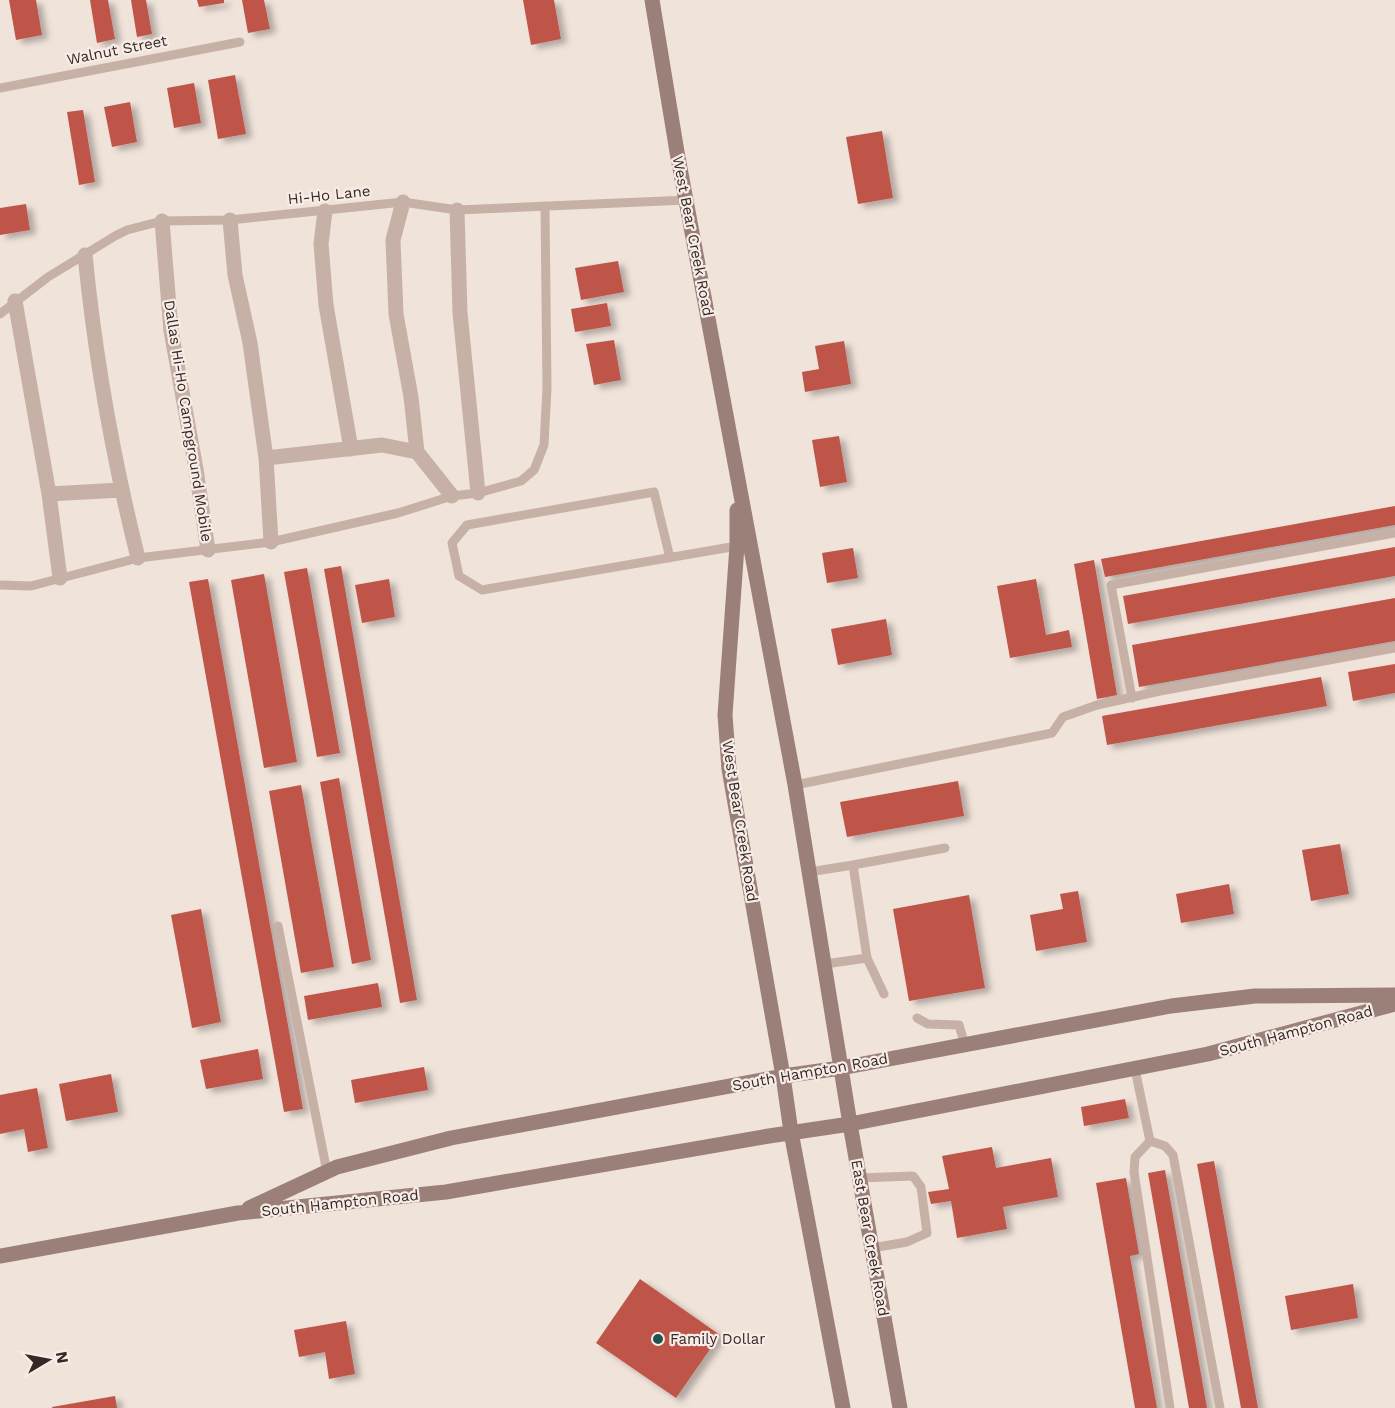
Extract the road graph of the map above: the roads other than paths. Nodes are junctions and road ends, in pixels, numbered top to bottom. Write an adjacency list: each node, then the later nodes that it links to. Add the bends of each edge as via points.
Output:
1 (652, 0): 4 (main road, West Bear Creek Road)
2 (240, 42): 3 (lane, Walnut Street)
3 (0, 88)
4 (687, 200): 6 (lane, Hi-Ho Lane); 17 (main road, West Bear Creek Road)
5 (403, 202): 7 (lane, Hi-Ho Lane); 8 (lane, Hi-Ho Lane); 15 (street, via 393,240 396,314)
6 (545, 206): 7 (lane, Hi-Ho Lane); 19 (lane, Dallas Hi-Ho Campground Mobile, via 544,445 534,470 520,481)
7 (457, 210): 19 (street, via 460,313)
8 (325, 211): 9 (lane, Hi-Ho Lane); 14 (street, via 321,244 326,305)
9 (230, 220): 10 (lane, Hi-Ho Lane); 16 (street, via 235,275 250,343)
10 (162, 221): 11 (lane, Hi-Ho Lane, via 127,230); 25 (street, Dallas Hi-Ho Campground Mobile, via 171,331)
11 (85, 255): 12 (lane, Hi-Ho Lane); 18 (street, via 93,329)
12 (15, 301): 13 (lane, Hi-Ho Lane); 20 (street)
13 (0, 314)
14 (351, 449): 15 (street, via 382,445); 16 (street)
15 (417, 452): 21 (street)
16 (266, 458): 23 (street)
17 (736, 471): 24 (main road, West Bear Creek Road); 32 (main road, West Bear Creek Road)
18 (121, 490): 20 (street); 26 (street)
19 (478, 493): 21 (lane, Dallas Hi-Ho Campground Mobile)
20 (49, 494): 28 (street)
21 (452, 496): 23 (lane, Dallas Hi-Ho Campground Mobile, via 398,513)
22 (1395, 533): 31 (lane, via 1111,585)
23 (271, 542): 25 (lane, Dallas Hi-Ho Campground Mobile)
24 (737, 546): 27 (lane); 46 (main road, West Bear Creek Road, via 725,715 729,769)
25 (208, 550): 26 (lane, Dallas Hi-Ho Campground Mobile)
26 (138, 558): 28 (lane, Dallas Hi-Ho Campground Mobile)
27 (670, 558): 27 (lane, via 482,590 459,576 452,543 467,525 654,492)
28 (60, 578): 29 (lane, Dallas Hi-Ho Campground Mobile, via 31,586)
29 (0, 585)
30 (1395, 648): 31 (lane)
31 (1132, 698): 32 (lane, via 1063,717 1052,733)
32 (795, 785): 35 (main road, West Bear Creek Road)
33 (945, 848): 34 (lane)
34 (853, 866): 35 (lane); 37 (lane)
35 (809, 872): 38 (main road, West Bear Creek Road)
36 (278, 926): 50 (lane)
37 (867, 957): 38 (lane); 39 (lane)
38 (825, 964): 44 (main road, West Bear Creek Road)
39 (884, 994)
40 (1395, 995): 43 (main road, South Hampton Road, via 1256,996 1171,1006)
41 (1395, 1004): 45 (main road, South Hampton Road, via 1208,1054)
42 (917, 1018): 43 (lane, via 928,1024 959,1025)
43 (965, 1045): 44 (main road, South Hampton Road)
44 (841, 1068): 46 (main road, South Hampton Road); 47 (main road, East Bear Creek Road)
45 (1135, 1069): 47 (main road, South Hampton Road); 49 (lane)
46 (783, 1076): 48 (main road, West Bear Creek Road); 50 (main road, South Hampton Road, via 451,1138)
47 (850, 1124): 48 (main road, South Hampton Road); 51 (main road, East Bear Creek Road)
48 (791, 1132): 52 (main road, South Hampton Road, via 446,1192); 55 (main road)
49 (1150, 1142): 57 (lane, via 1135,1157 1134,1172); 58 (lane, via 1165,1146 1173,1155)
50 (327, 1172): 52 (main road, South Hampton Road)
51 (860, 1178): 53 (main road, East Bear Creek Road); 53 (lane, via 913,1176 921,1187 927,1233 908,1242)
52 (238, 1213): 54 (main road, South Hampton Road)
53 (872, 1248): 56 (main road, East Bear Creek Road)
54 (0, 1256)
55 (843, 1408)
56 (900, 1408)
57 (1170, 1408)
58 (1221, 1408)

